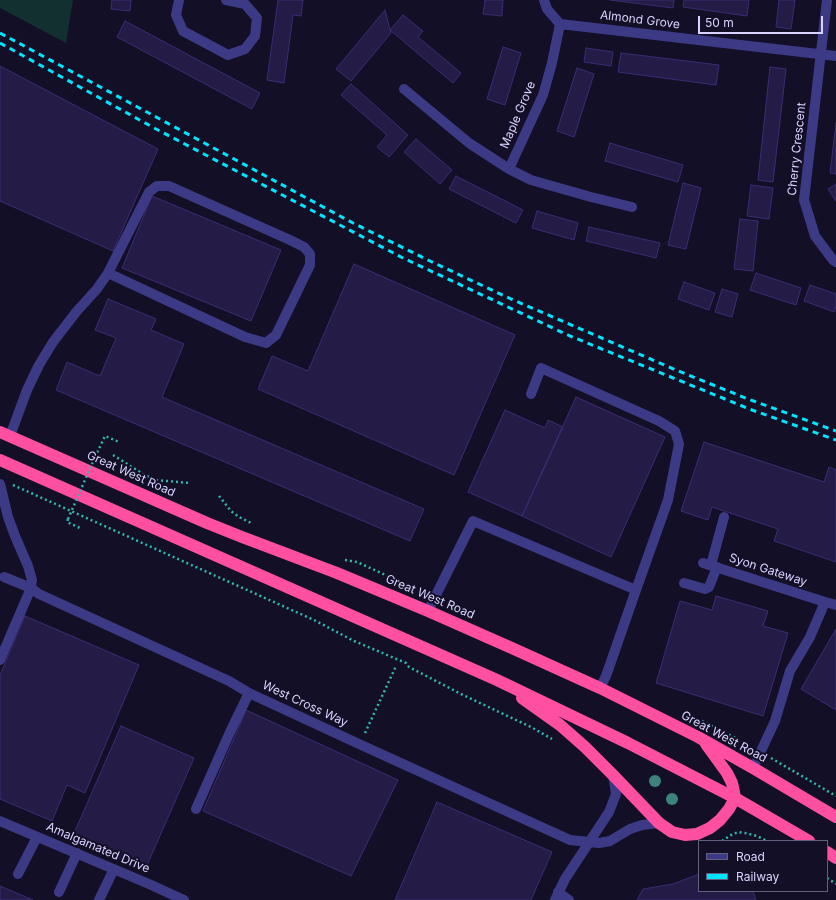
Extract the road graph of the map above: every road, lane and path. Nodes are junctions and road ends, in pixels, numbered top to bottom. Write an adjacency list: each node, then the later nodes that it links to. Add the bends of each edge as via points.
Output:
1 (179, 0): 2 (street, via 176,15 183,30 228,54 245,49 255,36 257,18 245,4)
2 (226, 0)
3 (544, 0): 5 (street, via 547,9)
4 (827, 0): 6 (street, Cherry Crescent)
5 (560, 24): 6 (street, Almond Grove); 9 (street, Maple Grove, via 543,95)
6 (821, 54): 7 (street, Almond Grove); 11 (street, Cherry Crescent, via 804,200 815,236)
7 (836, 56)
8 (404, 89): 9 (street, Maple Grove, via 469,143)
9 (509, 169): 10 (street, Maple Grove, via 531,180)
10 (632, 207)
11 (836, 262)
12 (108, 273): 12 (street, via 245,337 266,343 276,334 310,265 310,254 304,247 169,186 157,186 149,192); 14 (street, via 53,342)
13 (531, 394): 30 (street, via 541,368 659,421 674,431 679,444 668,500)
14 (5, 434): 33 (highway, Great West Road, via 207,523)
15 (119, 442): 23 (path, bridge, via 105,436 67,522)
16 (113, 455): 18 (path, Great West Road, via 155,480)
17 (0, 460): 36 (highway)
18 (190, 483)
19 (5, 484): 29 (street, via 8,517 28,566 32,580); 41 (path, via 406,663 443,685)
20 (219, 496): 22 (path, via 239,518)
21 (724, 516): 26 (street)
22 (256, 525)
23 (82, 529)
24 (344, 559): 25 (path)
25 (356, 562)
26 (710, 565): 28 (street, via 709,587 705,589); 31 (street, Syon Gateway)
27 (4, 577): 29 (street, West Cross Way)
28 (684, 583)
29 (31, 588): 34 (street); 38 (street, West Cross Way)
30 (636, 590): 33 (street, via 472,521); 37 (street)
31 (825, 602): 32 (street, Syon Gateway); 42 (street, via 810,638 790,671 775,721)
32 (836, 606)
33 (428, 611): 37 (highway, Great West Road)
34 (0, 660)
35 (396, 666): 39 (path)
36 (497, 680): 43 (highway, via 560,725); 44 (highway)
37 (600, 688): 40 (highway, Great West Road)
38 (249, 692): 45 (street); 53 (street, West Cross Way, via 570,840)
39 (370, 723)
40 (698, 737): 42 (highway, Great West Road); 44 (highway, via 712,751 727,773)
41 (552, 739)
42 (753, 768): 46 (highway, Great West Road)
43 (614, 775): 48 (highway); 53 (street, via 616,794 609,812)
44 (735, 798): 48 (highway, via 720,820 697,834 672,832); 52 (highway)
45 (196, 809)
46 (836, 818)
47 (0, 821): 49 (street, Amalgamated Drive)
48 (659, 823): 53 (street, West Cross Way, via 642,824 610,841)
49 (37, 836): 54 (street, Amalgamated Drive); 56 (street)
50 (724, 840): 51 (path, via 738,832)
51 (765, 840)
52 (807, 840)
53 (590, 842): 58 (street, via 565,879)
54 (77, 853): 55 (street, Amalgamated Drive); 57 (street)
55 (114, 869): 59 (street); 60 (street, Amalgamated Drive)
56 (18, 874)
57 (59, 892)
58 (557, 896): 61 (street)
59 (99, 900)
60 (184, 900)
61 (569, 900)

